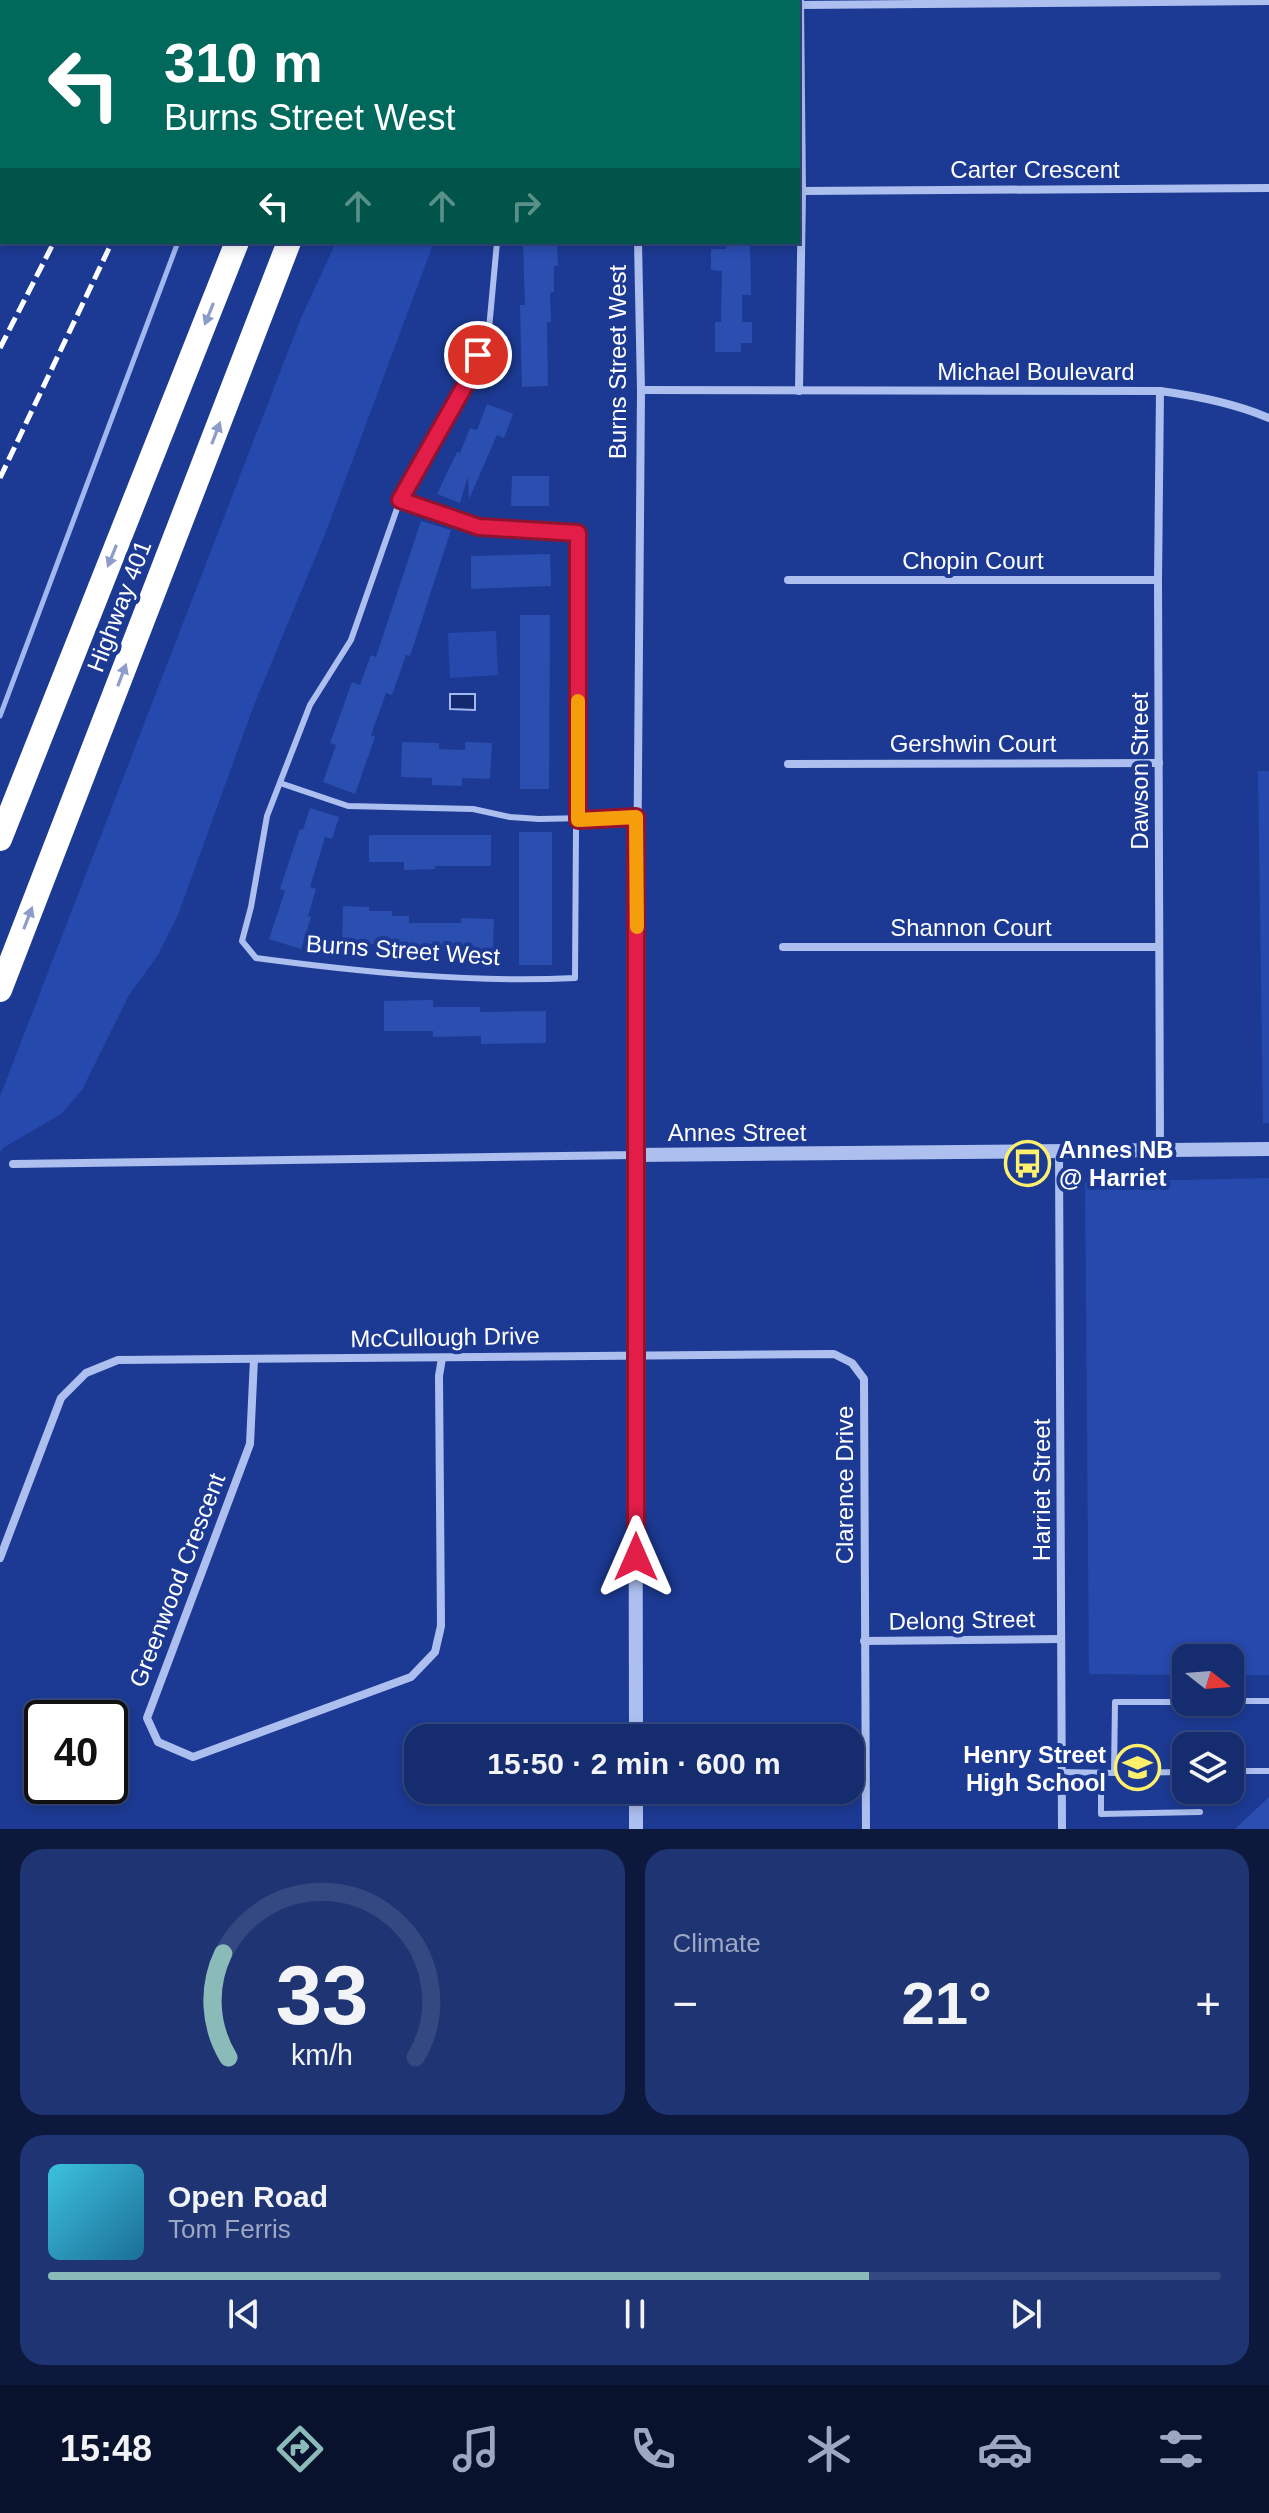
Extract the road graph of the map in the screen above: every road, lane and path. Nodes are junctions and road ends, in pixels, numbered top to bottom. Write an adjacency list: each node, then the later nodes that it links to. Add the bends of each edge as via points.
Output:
1 (1269, 1): 2 (street)
2 (800, 2): 4 (street)
3 (1269, 188): 4 (street, Carter Crescent)
4 (802, 191): 10 (street)
5 (236, 244): 21 (highway, Highway 401, one-way to 21)
6 (288, 244): 24 (highway, Highway 401, one-way to 6)
7 (497, 244): 13 (lane, Burns Street West, via 489,329 468,380)
8 (638, 244): 9 (street, Burns Street West)
9 (641, 390): 10 (street, Michael Boulevard); 19 (street, Burns Street West)
10 (799, 391): 11 (street, Michael Boulevard)
11 (1160, 391): 12 (street, Michael Boulevard, via 1198,396); 15 (street, Dawson Street)
12 (1269, 418)
13 (400, 500): 18 (lane, Burns Street West, via 351,640 310,705); 20 (lane, Burns Street West, via 479,527 578,533)
14 (788, 580): 15 (street, Chopin Court)
15 (1158, 580): 16 (street, Dawson Street)
16 (1159, 763): 17 (street, Gershwin Court); 23 (street, Dawson Street)
17 (788, 764)
18 (280, 783): 20 (lane, via 348,806 473,809 510,817); 20 (lane, Burns Street West, via 267,816 242,941 256,958 319,967 516,980 575,978)
19 (636, 817): 20 (lane); 28 (street, Burns Street West)
20 (578, 820)
21 (0, 839)
22 (783, 947): 23 (street, Shannon Court)
23 (1159, 947): 26 (street, Dawson Street)
24 (0, 990)
25 (1269, 1149): 26 (street, Annes Street)
26 (1160, 1150): 27 (street, Annes Street)
27 (1059, 1152): 28 (street, Annes Street); 34 (street, Harriet Street)
28 (635, 1155): 29 (street, Annes Street); 30 (street, Burns Street West)
29 (13, 1164)
30 (636, 1355): 31 (street, McCullough Drive); 35 (street, Clarence Drive, via 834,1354 852,1363 864,1379); 39 (street, Burns Street West)
31 (442, 1358): 32 (street, McCullough Drive); 32 (street, Greenwood Crescent, via 441,1626 435,1652 411,1677 193,1757 158,1742 147,1718 250,1444)
32 (254, 1359): 33 (street, McCullough Drive, via 118,1360 86,1373 61,1398)
33 (0, 1558)
34 (1061, 1639): 35 (street, Delong Street); 42 (street, Harriet Street)
35 (864, 1641): 49 (street, Clarence Drive)
36 (1244, 1701): 37 (lane)
37 (1269, 1701)
38 (1172, 1702): 45 (lane, via 1115,1702)
39 (636, 1724)
40 (1244, 1771): 41 (lane)
41 (1269, 1771)
42 (1062, 1772): 43 (lane); 50 (street, Harriet Street)
43 (1101, 1772): 45 (lane); 47 (lane, via 1101,1814)
44 (1172, 1772): 45 (lane)
45 (1114, 1773)
46 (636, 1804): 48 (street)
47 (1200, 1812)
48 (636, 1829)
49 (866, 1829)
50 (1062, 1829)

